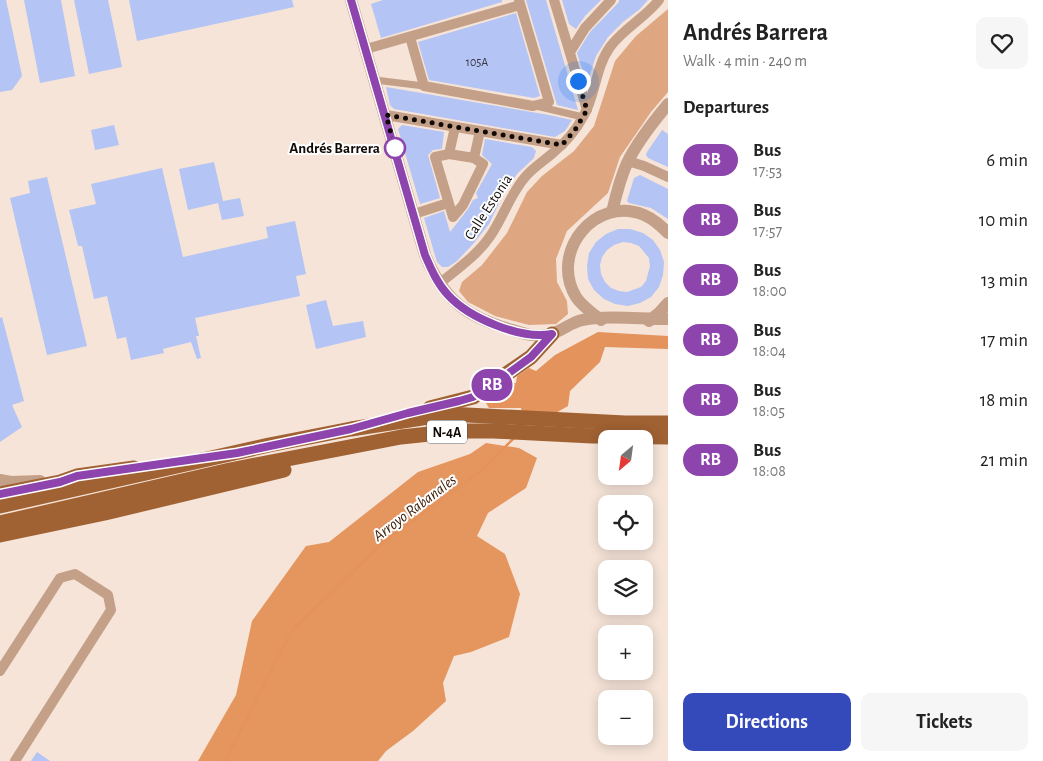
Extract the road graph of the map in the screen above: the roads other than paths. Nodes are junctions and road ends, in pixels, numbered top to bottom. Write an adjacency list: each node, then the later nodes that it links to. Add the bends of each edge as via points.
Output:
1 (554, 0): 8 (street)
2 (611, 0): 8 (street, via 585,28)
3 (659, 0): 13 (street, Calle Estonia, via 610,47 598,70)
4 (354, 1): 7 (street)
5 (520, 3): 6 (street); 11 (street, via 549,102)
6 (410, 37): 7 (street); 10 (street)
7 (366, 49): 9 (street)
8 (570, 52): 13 (street)
9 (375, 80): 10 (street); 14 (street)
10 (424, 86): 11 (street)
11 (533, 106): 13 (street)
12 (665, 112): 20 (street)
13 (585, 113): 17 (street, Calle Estonia)
14 (386, 115): 15 (street); 24 (street)
15 (454, 127): 16 (street); 18 (street)
16 (480, 131): 17 (street); 19 (street)
17 (562, 145): 26 (street, Calle Estonia, via 519,184 484,245)
18 (449, 154): 19 (street); 22 (street, via 435,157)
19 (474, 158): 22 (street, via 483,164 463,205 453,217)
20 (628, 161): 21 (street); 23 (street)
21 (668, 177)
22 (448, 202): 24 (street)
23 (612, 212): 25 (street, via 643,214); 27 (street, via 582,228 573,243 568,259 569,277)
24 (414, 214): 26 (street, via 425,255)
25 (668, 233)
26 (439, 284): 33 (street, via 460,306 487,321)
27 (576, 297): 31 (street); 34 (street, via 574,310)
28 (668, 303): 29 (street)
29 (653, 319): 30 (street); 31 (street, via 642,323)
30 (668, 319)
31 (602, 321): 32 (street, via 647,327); 34 (street)
32 (668, 325)
33 (516, 331): 34 (street); 35 (street)
34 (558, 332): 35 (main road)
35 (536, 343): 37 (main road, via 502,378 473,397)
36 (668, 424): 37 (main road, N-4A, via 448,414)
37 (351, 429): 40 (main road, N-4A)
38 (401, 437): 39 (main road, N-4A, via 458,431); 45 (main road, via 280,471); 46 (main road, N-4A, via 230,470)
39 (668, 437)
40 (237, 453): 41 (main road); 44 (main road, N-4A)
41 (77, 476): 42 (street, via 11,482); 43 (main road)
42 (0, 480)
43 (0, 494)
44 (0, 506)
45 (105, 513): 47 (main road); 48 (main road)
46 (0, 523)
47 (0, 535)
48 (0, 541)
49 (0, 671): 50 (street, via 60,578 75,574 108,595 111,610)
50 (15, 761)

